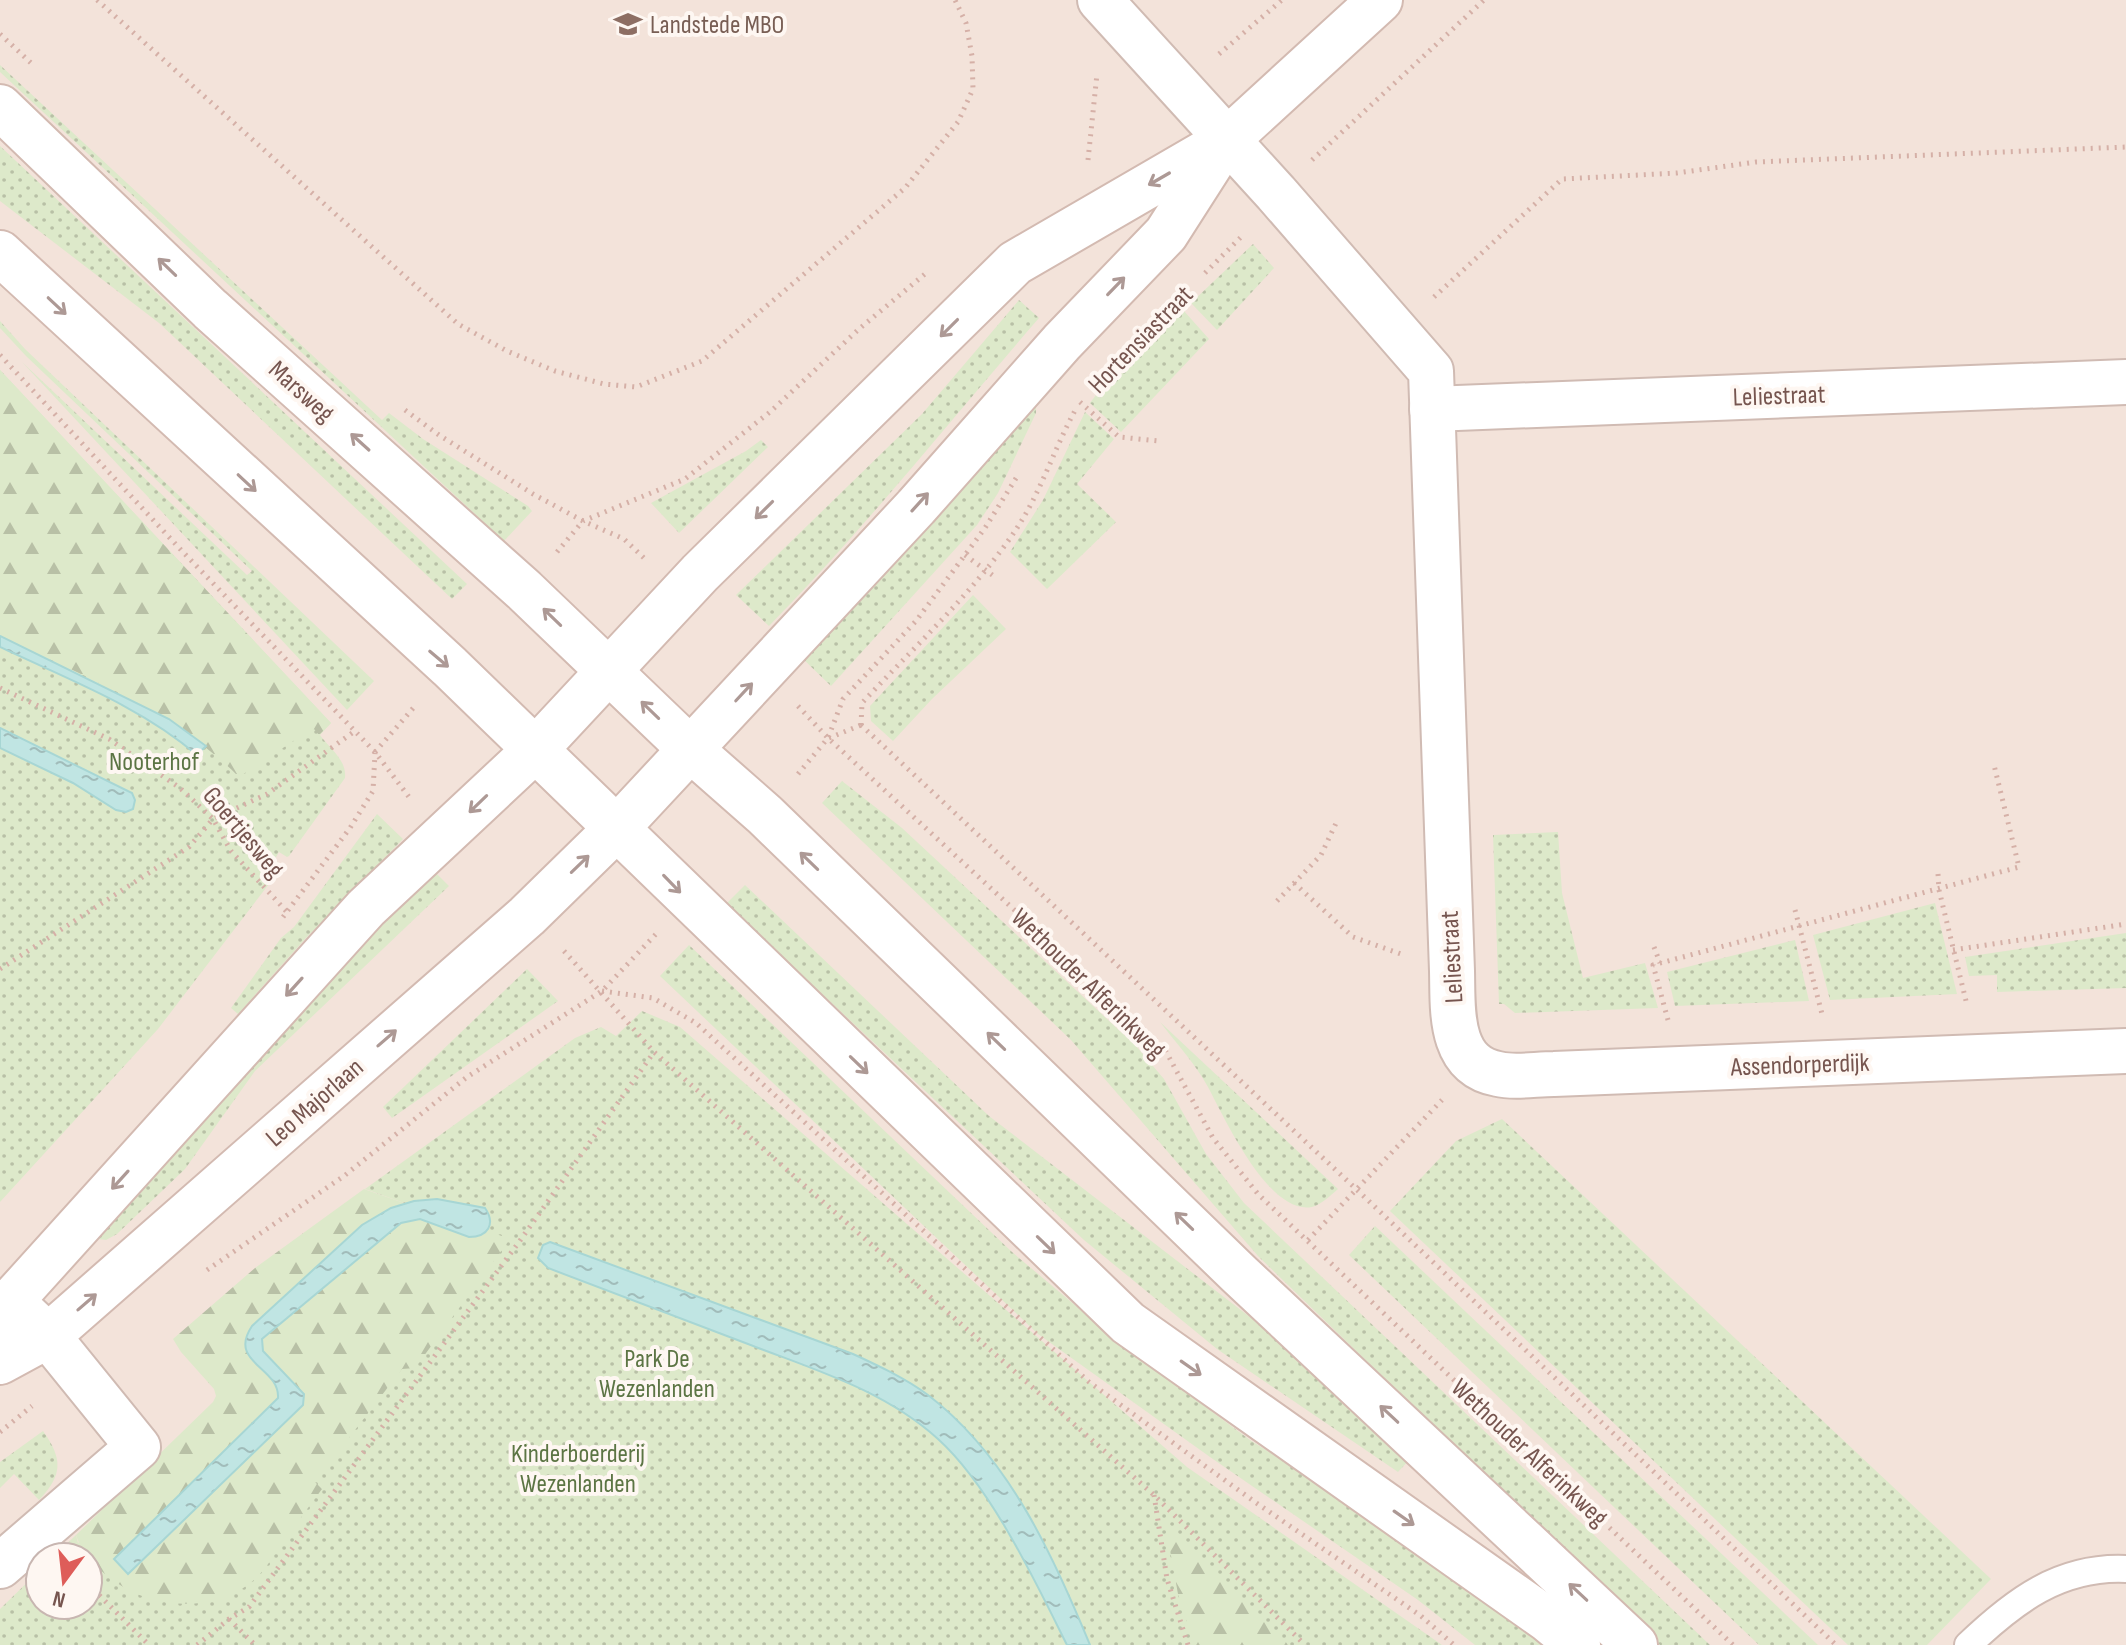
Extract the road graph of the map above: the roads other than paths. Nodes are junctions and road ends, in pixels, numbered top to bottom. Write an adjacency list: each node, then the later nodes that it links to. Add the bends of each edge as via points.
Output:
1 (1380, 0): 4 (main road, Hortensiastraat)
2 (1102, 3): 4 (main road, Leliestraat)
3 (0, 107): 8 (main road, Marsweg, one-way to 3, via 210,309)
4 (1227, 140): 7 (main road, Leliestraat, via 1431,371); 8 (main road, Hortensiastraat, one-way to 8, via 1015,263 681,592); 9 (main road, Hortensiastraat, one-way to 4, via 1166,234)
5 (0, 253): 10 (main road, one-way to 10)
6 (2126, 382): 7 (main road, Leliestraat)
7 (1432, 409): 13 (main road, Leliestraat, via 1454,1028 1461,1050)
8 (609, 670): 9 (main road, one-way to 8); 10 (main road, Hortensiastraat)
9 (690, 749): 11 (main road, Hortensiastraat); 20 (main road, one-way to 9)
10 (535, 750): 11 (main road); 14 (main road, one-way to 14, via 366,908)
11 (617, 828): 15 (main road, Leo Majorlaan, one-way to 11, via 527,916); 19 (main road, one-way to 19, via 1128,1323)
12 (2126, 1051): 13 (main road, Assendorperdijk, via 1497,1074)
13 (1477, 1065)
14 (6, 1310): 15 (main road)
15 (48, 1336): 16 (main road, Leo Majorlaan); 17 (main road, via 138,1447)
16 (0, 1362)
17 (0, 1566)
18 (2126, 1569): 21 (lane, via 2098,1568 2049,1583 2008,1608)
19 (1578, 1645)
20 (1635, 1645)
21 (1968, 1645)

